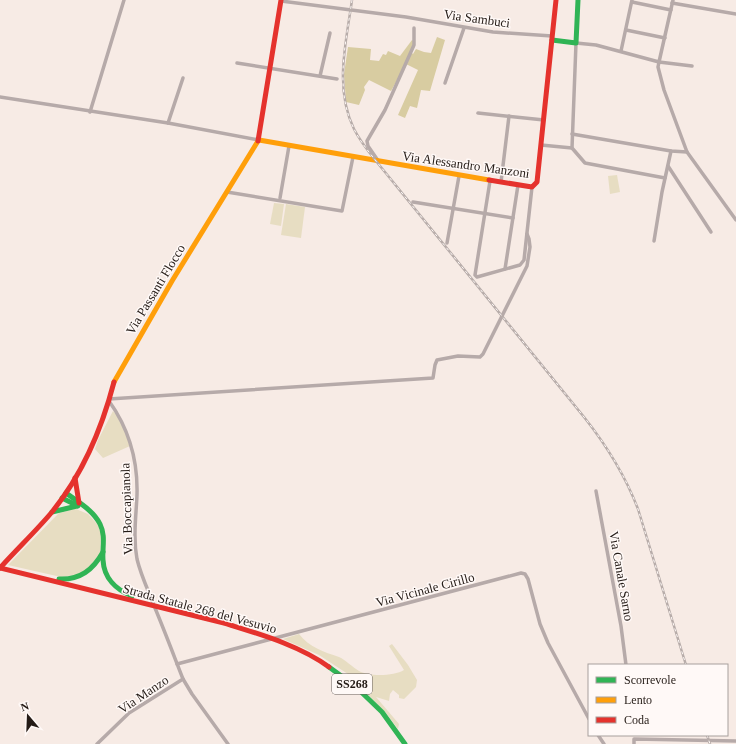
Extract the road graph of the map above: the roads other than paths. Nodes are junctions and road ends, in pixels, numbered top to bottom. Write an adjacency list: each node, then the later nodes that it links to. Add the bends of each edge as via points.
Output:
1 (124, 0): 26 (street)
2 (281, 0): 10 (street, Via Sambuci, via 406,17); 20 (main road, Via Passanti Flocco)
3 (556, 0): 13 (main road, Via Alessandro Manzoni)
4 (578, 0): 15 (main road)
5 (632, 1): 7 (street); 11 (street)
6 (672, 2): 7 (street); 8 (street)
7 (671, 10): 14 (street)
8 (736, 14)
9 (414, 28): 39 (street, via 414,45 385,110 367,141)
10 (464, 28): 13 (street, Via Sambuci); 24 (street)
11 (626, 30): 14 (street); 16 (street)
12 (330, 32): 21 (street)
13 (552, 38): 15 (main road); 29 (main road, Via Alessandro Manzoni)
14 (665, 38): 17 (street)
15 (576, 43): 16 (street); 31 (street)
16 (621, 51): 17 (street)
17 (659, 62): 19 (street); 37 (street, via 664,90)
18 (238, 63): 20 (street)
19 (692, 66)
20 (271, 68): 21 (street); 32 (main road, Via Passanti Flocco)
21 (320, 76): 23 (street)
22 (183, 78): 30 (street)
23 (337, 79)
24 (445, 83)
25 (0, 97): 26 (street)
26 (90, 112): 30 (street)
27 (478, 113): 28 (street)
28 (509, 116): 29 (street); 44 (street)
29 (544, 120): 33 (main road, Via Alessandro Manzoni)
30 (168, 123): 32 (street)
31 (572, 134): 35 (street); 36 (street)
32 (259, 140): 34 (main road, Via Alessandro Manzoni); 47 (main road, Via Passanti Flocco)
33 (541, 145): 35 (street); 46 (main road, Via Alessandro Manzoni, via 537,182)
34 (289, 146): 38 (main road, Via Alessandro Manzoni); 48 (street)
35 (572, 148): 42 (street, via 585,163)
36 (671, 151): 37 (street); 40 (street)
37 (687, 152): 53 (street)
38 (352, 157): 39 (main road, Via Alessandro Manzoni); 47 (street, via 342,211)
39 (380, 162): 41 (main road, Via Alessandro Manzoni)
40 (668, 166): 42 (street); 54 (street)
41 (459, 176): 43 (main road, Via Alessandro Manzoni); 50 (street)
42 (665, 178): 56 (street)
43 (490, 181): 44 (main road, Via Alessandro Manzoni); 51 (street)
44 (501, 182): 45 (main road, Via Alessandro Manzoni)
45 (518, 185): 46 (main road, Via Alessandro Manzoni); 52 (street)
46 (532, 187): 55 (street)
47 (227, 192): 59 (main road, Via Passanti Flocco, via 123,364 114,381)
48 (280, 198)
49 (413, 202): 50 (street)
50 (453, 209): 51 (street); 57 (street)
51 (485, 214): 52 (street); 58 (street, via 475,275 477,277)
52 (513, 218): 58 (street)
53 (736, 220)
54 (711, 232)
55 (527, 234): 58 (street, via 524,260 520,265); 59 (street, via 530,247 527,266 483,354 480,357 458,356 437,360 433,378)
56 (654, 241)
57 (447, 243)
58 (506, 269)
59 (109, 400): 60 (main road, Via Passanti Flocco, via 100,429); 70 (street, Via Boccapianola, via 125,426 135,459 137,560)
60 (75, 478): 62 (main road, Via Passanti Flocco); 64 (main road)
61 (596, 491): 71 (street, Via Canale Sarno)
62 (66, 493): 63 (main road, Via Passanti Flocco); 64 (main road)
63 (62, 498): 64 (main road); 65 (main road, Via Passanti Flocco)
64 (78, 504): 65 (main road); 66 (main road, via 100,524)
65 (52, 512): 67 (main road, Via Passanti Flocco)
66 (104, 550): 68 (main road, via 90,571 75,578 67,580); 69 (main road, via 104,567 112,585)
67 (1, 566): 68 (main road, Strada Statale 268 del Vesuvio / SS268)
68 (22, 573): 69 (main road, Strada Statale 268 del Vesuvio / SS268)
69 (146, 603): 78 (main road, Strada Statale 268 del Vesuvio / SS268, via 267,636 318,659 351,682 385,715)
70 (177, 664): 72 (street, Via Boccapianola); 73 (street, Via Vicinale Cirillo, via 521,573 528,579 548,643)
71 (626, 664)
72 (183, 679): 76 (street, Via Manzo, via 129,713); 77 (street, Via Boccapianola)
73 (588, 717)
74 (633, 737): 75 (street); 79 (street)
75 (736, 741)
76 (97, 744)
77 (228, 744)
78 (405, 744)
79 (634, 744)

